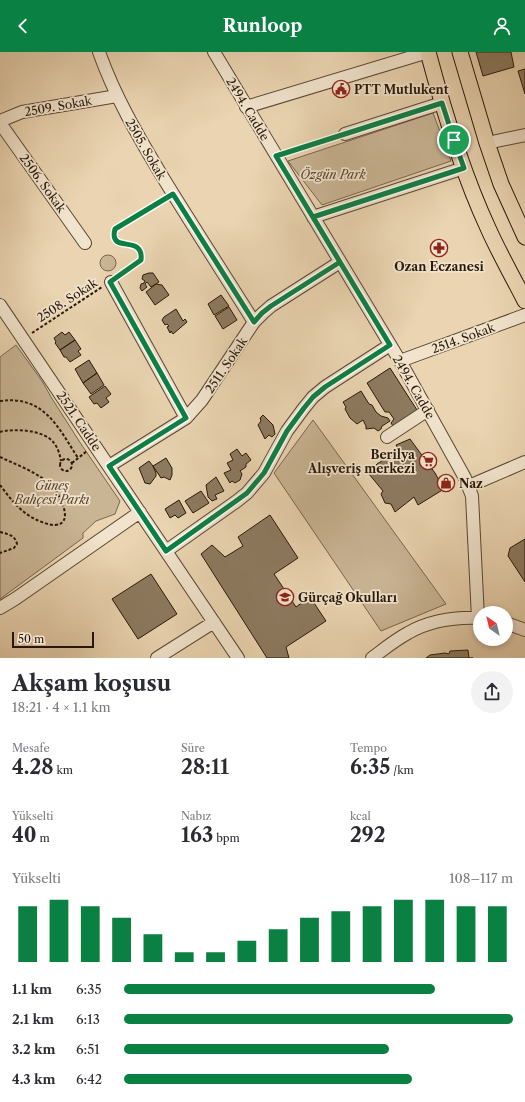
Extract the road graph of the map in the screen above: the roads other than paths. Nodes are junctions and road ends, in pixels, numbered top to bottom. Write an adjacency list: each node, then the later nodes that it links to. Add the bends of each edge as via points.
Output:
1 (99, 52): 5 (street, 2505. Sokak)
2 (214, 52): 7 (street, 2494. Cadde)
3 (428, 52): 6 (main road); 7 (street)
4 (460, 52): 11 (main road)
5 (117, 96): 8 (street, 2509. Sokak, via 22,112); 21 (street, 2505. Sokak, via 173,194)
6 (442, 103): 9 (street); 12 (main road)
7 (246, 107): 13 (street, 2494. Cadde)
8 (0, 122): 15 (street, 2506. Sokak)
9 (345, 134)
10 (525, 135): 11 (street)
11 (487, 143): 14 (main road, via 501,184)
12 (464, 168): 13 (street); 18 (main road, via 488,228)
13 (313, 217): 16 (street, 2494. Cadde)
14 (525, 237)
15 (85, 243)
16 (340, 262): 21 (street, 2511. Sokak, via 271,306); 22 (street, 2494. Cadde)
17 (110, 282): 25 (street)
18 (525, 301)
19 (0, 305): 28 (street, 2521. Cadde)
20 (525, 315): 23 (street, 2514. Sokak)
21 (254, 322): 25 (street, 2511. Sokak, via 202,400)
22 (390, 345): 23 (street, 2494. Cadde); 31 (street, via 313,397 287,431 264,473 247,493)
23 (400, 361): 24 (street, 2494. Cadde)
24 (428, 410): 26 (street); 29 (street, 2494. Cadde)
25 (186, 418): 28 (street, 2511. Sokak)
26 (388, 437)
27 (525, 462): 29 (street)
28 (109, 466): 30 (street, 2521. Cadde)
29 (469, 486): 32 (street, 2494. Cadde, via 472,496)
30 (140, 512): 31 (street, 2521. Cadde); 33 (street)
31 (166, 551): 35 (street, 2521. Cadde)
32 (478, 606)
33 (0, 608)
34 (473, 618): 40 (street, via 441,621 418,628 397,639)
35 (214, 622): 38 (street); 39 (street, 2521. Cadde)
36 (513, 626): 37 (street)
37 (525, 630)
38 (157, 658)
39 (238, 658)
40 (372, 658)

